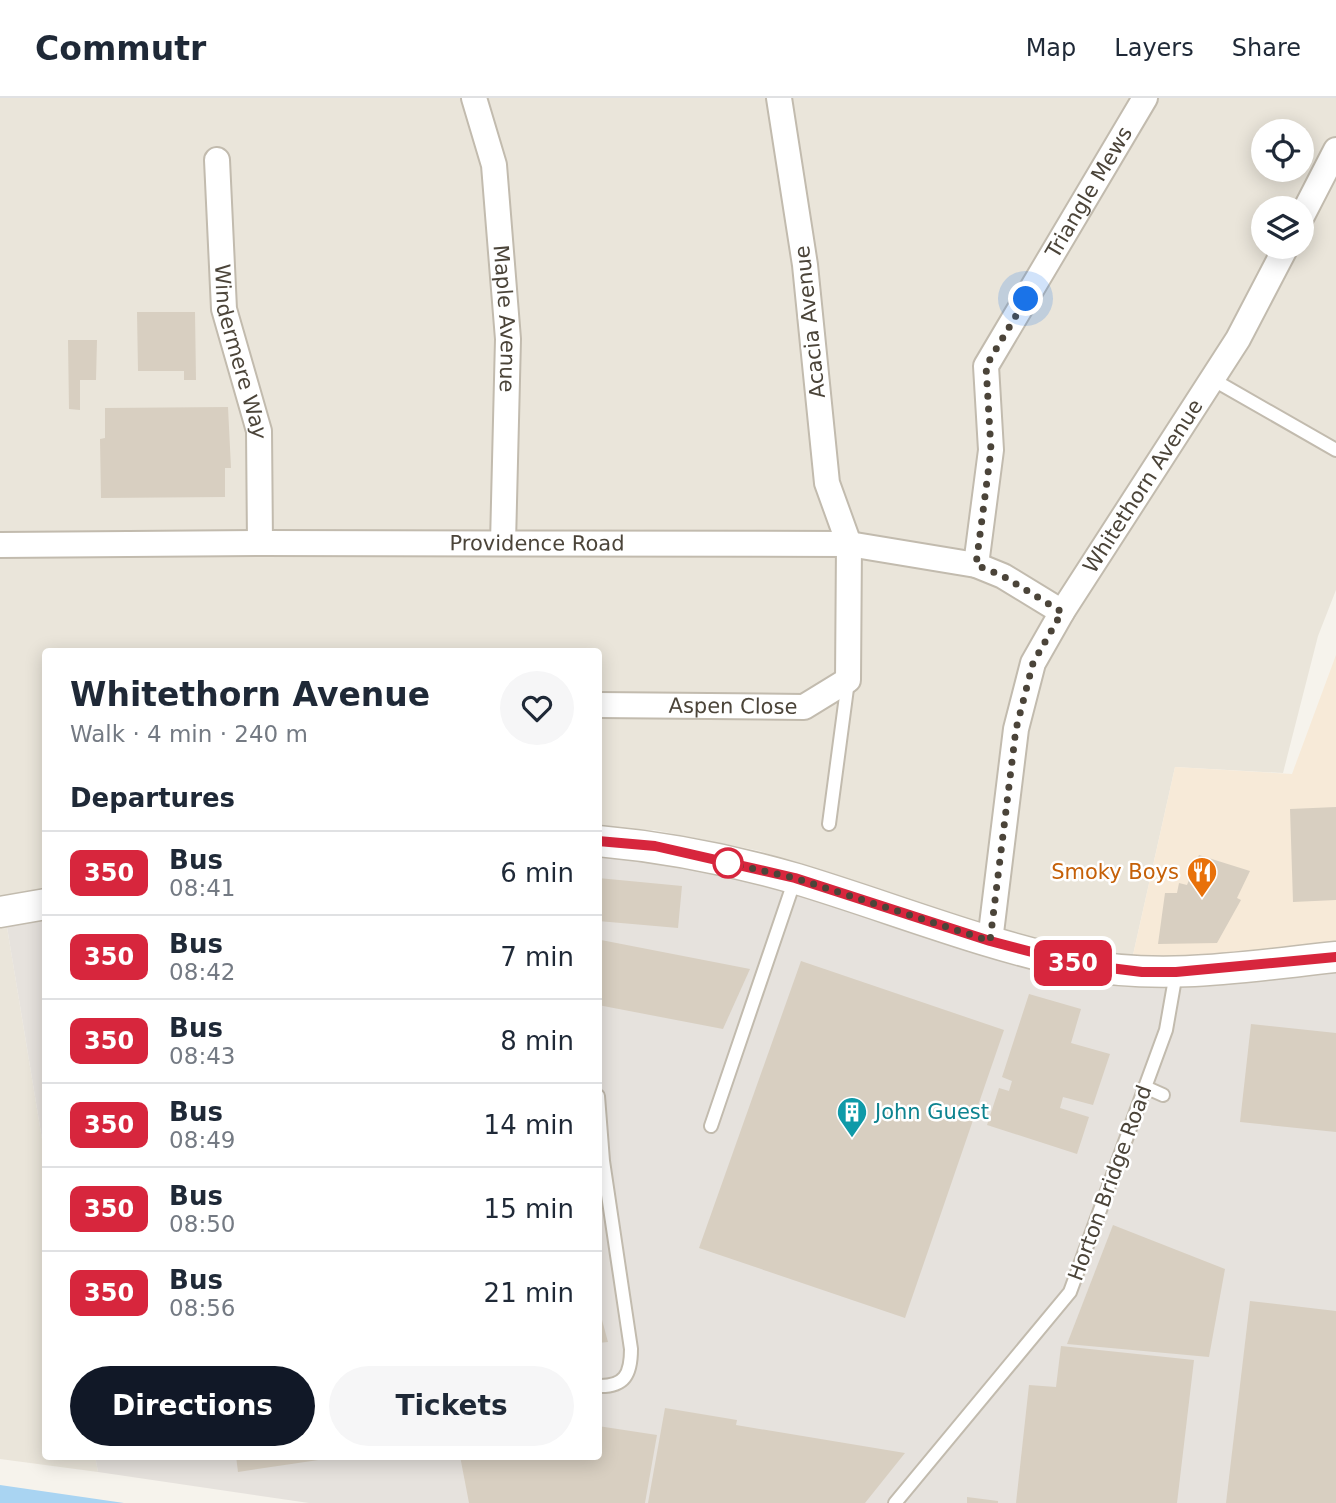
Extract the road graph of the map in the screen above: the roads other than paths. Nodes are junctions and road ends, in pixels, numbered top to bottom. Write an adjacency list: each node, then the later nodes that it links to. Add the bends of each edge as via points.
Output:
1 (474, 98): 11 (street, Maple Avenue, via 494,165 508,339)
2 (779, 98): 12 (street, Acacia Avenue, via 805,265 827,483)
3 (1145, 98): 14 (street, Triangle Mews, via 986,366 991,450)
4 (1336, 150): 6 (street)
5 (217, 160): 10 (street, Windermere Way, via 224,309 259,431)
6 (1312, 196)
7 (1280, 259): 8 (street, Whitethorn Avenue)
8 (1212, 379): 9 (lane); 15 (street, Whitethorn Avenue)
9 (1336, 450)
10 (260, 542): 11 (street, Providence Road); 13 (street, Providence Road)
11 (503, 542): 12 (street, Providence Road)
12 (849, 544): 14 (street, Providence Road); 16 (street)
13 (0, 545)
14 (976, 565): 15 (street, Providence Road)
15 (1062, 612): 23 (street, Whitethorn Avenue, via 1033,663 1016,729)
16 (848, 680): 17 (street, Aspen Close, via 804,707); 18 (lane)
17 (602, 705)
18 (829, 824)
19 (602, 841): 20 (street, via 655,846)
20 (795, 878): 23 (street); 28 (lane)
21 (42, 905): 22 (street)
22 (0, 912)
23 (990, 941): 25 (street, via 1078,964)
24 (1336, 957): 25 (street)
25 (1176, 972): 26 (lane, Horton Bridge Road, via 1166,1030)
26 (1145, 1087): 27 (lane); 31 (lane, Horton Bridge Road, via 1070,1292)
27 (1163, 1095)
28 (711, 1126)
29 (602, 1148): 30 (lane, via 631,1349 629,1370 622,1381)
30 (602, 1386)
31 (895, 1503)

